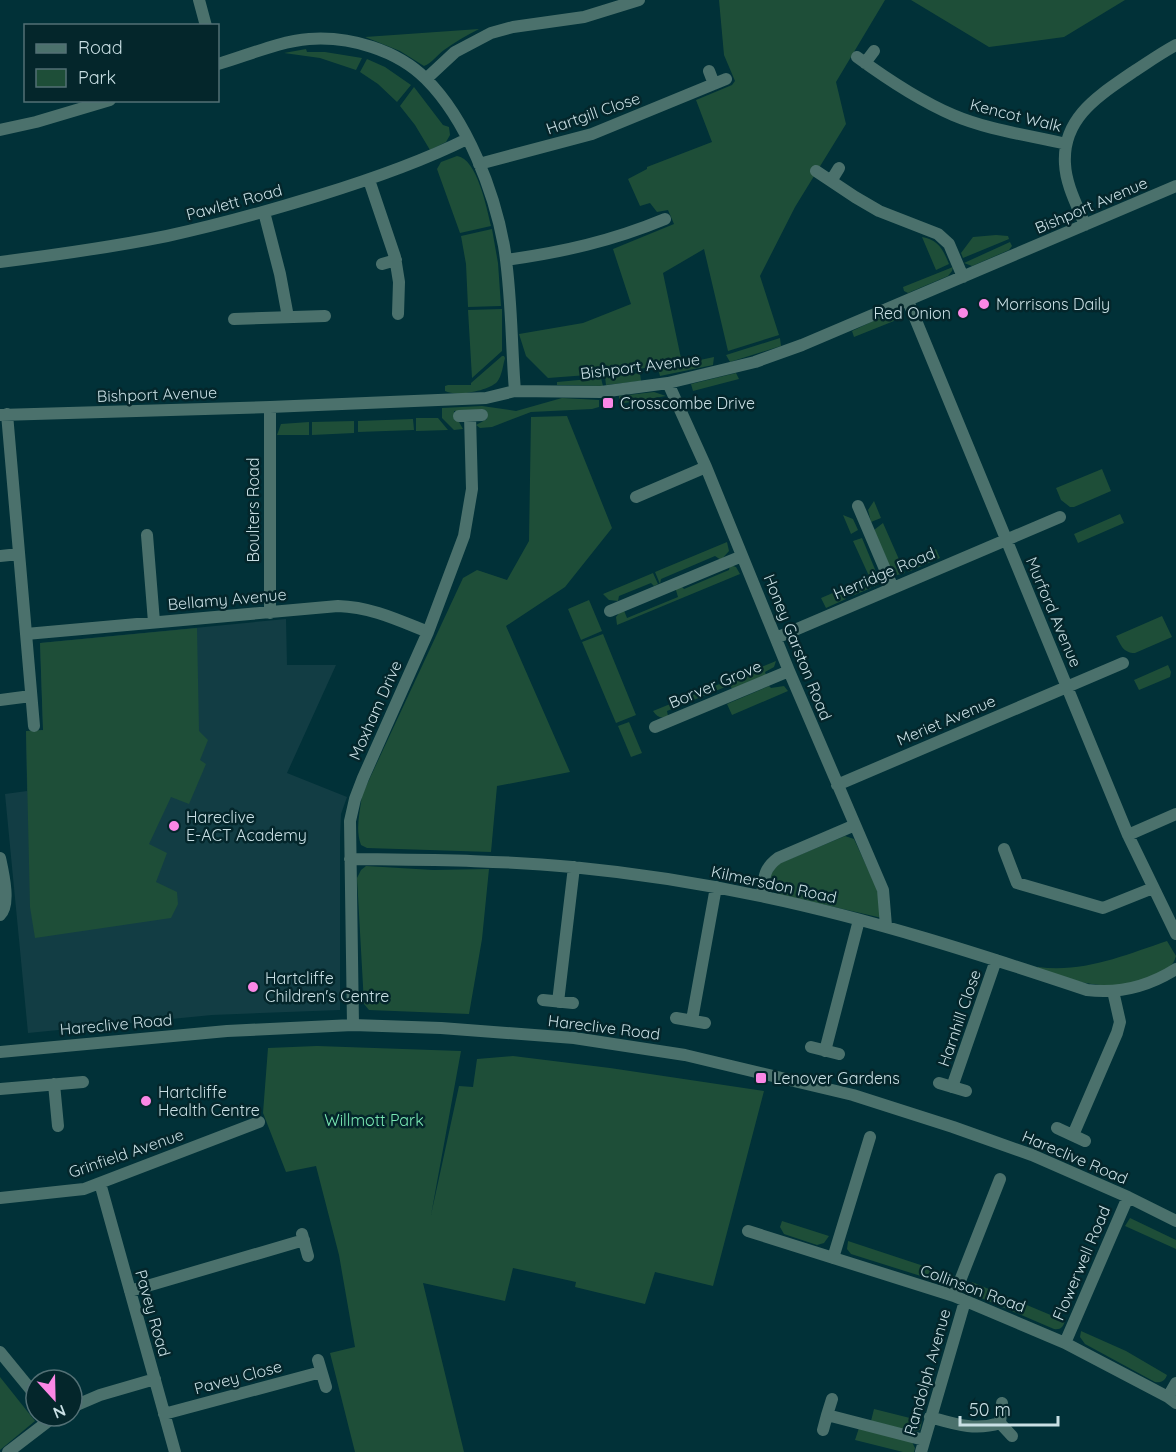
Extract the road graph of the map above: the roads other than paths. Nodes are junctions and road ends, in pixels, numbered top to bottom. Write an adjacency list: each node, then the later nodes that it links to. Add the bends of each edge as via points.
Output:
1 (199, 0): 3 (street)
2 (639, 0): 8 (street, via 584,17 491,33 455,52)
3 (205, 24)
4 (1176, 45): 12 (street, via 1095,98 1076,122)
5 (874, 51): 12 (street, Kencot Walk, via 861,60 910,93 954,115)
6 (219, 64): 8 (street, via 307,39 345,40 388,54)
7 (709, 71): 13 (street, Hartgill Close, via 720,82 592,134)
8 (426, 80): 11 (street)
9 (103, 102): 10 (street)
10 (0, 130)
11 (467, 139): 13 (street); 16 (street, Pawlett Road)
12 (1066, 144): 23 (street, via 1066,174)
13 (479, 164): 25 (street, via 495,208)
14 (839, 168): 17 (street)
15 (816, 171): 17 (street)
16 (369, 180): 19 (street, Pawlett Road); 24 (street)
17 (831, 181): 28 (street, via 879,211 938,234 949,244)
18 (1176, 186): 23 (street, Bishport Avenue)
19 (264, 212): 26 (street, Pawlett Road, via 168,236); 32 (street)
20 (646, 212): 22 (street)
21 (665, 219): 22 (street)
22 (651, 224): 25 (street, via 569,251)
23 (1085, 225): 28 (street, Bishport Avenue)
24 (396, 260): 27 (street); 30 (street)
25 (506, 260): 35 (street)
26 (0, 262)
27 (382, 264)
28 (963, 277): 29 (street, Bishport Avenue)
29 (908, 301): 34 (street, Bishport Avenue, via 755,362); 44 (street, Murford Avenue)
30 (398, 314)
31 (325, 316): 32 (street)
32 (288, 317): 33 (street)
33 (234, 319)
34 (668, 383): 35 (street, Bishport Avenue, via 601,392); 39 (street, Honey Garston Road)
35 (515, 391): 36 (street, Bishport Avenue, via 486,398)
36 (270, 407): 37 (street, Bishport Avenue); 50 (street, Boulters Road)
37 (3, 414): 45 (street)
38 (471, 416): 52 (street, Moxham Drive, via 472,489 468,524)
39 (706, 467): 40 (street); 47 (street, Honey Garston Road)
40 (636, 497)
41 (858, 506): 48 (street)
42 (1060, 517): 44 (street, Herridge Road)
43 (147, 535): 51 (street)
44 (1006, 539): 48 (street, Herridge Road); 57 (street, Murford Avenue)
45 (19, 554): 46 (street); 53 (street)
46 (0, 556)
47 (742, 556): 49 (street); 54 (street, Honey Garston Road)
48 (893, 588): 54 (street, Herridge Road)
49 (610, 611)
50 (270, 613): 51 (street, Bellamy Avenue); 52 (street, Bellamy Avenue, via 358,607)
51 (154, 622): 53 (street, Bellamy Avenue)
52 (428, 632): 68 (street, Moxham Drive, via 355,799 350,821)
53 (26, 634): 58 (street)
54 (776, 638): 56 (street, Honey Garston Road)
55 (1123, 663): 57 (street, Meriet Avenue)
56 (789, 671): 61 (street, Borver Grove); 62 (street, Honey Garston Road)
57 (1067, 687): 62 (street, Meriet Avenue); 65 (street, Murford Avenue)
58 (31, 696): 59 (street); 60 (street)
59 (0, 700)
60 (34, 726)
61 (655, 727)
62 (837, 785): 64 (street, Honey Garston Road)
63 (1176, 814): 65 (street)
64 (855, 825): 72 (street, via 770,864); 75 (street, Honey Garston Road, via 883,890)
65 (1128, 835): 71 (street, Murford Avenue)
66 (1004, 849): 71 (street, via 1017,883 1103,908)
67 (0, 858): 73 (street, via 6,901)
68 (350, 859): 69 (street, Kilmersdon Road); 86 (street, Moxham Drive)
69 (574, 867): 70 (street, Kilmersdon Road); 81 (street)
70 (716, 887): 72 (street, Kilmersdon Road); 84 (street)
71 (1153, 888): 76 (street, Murford Avenue)
72 (762, 896): 74 (street, Kilmersdon Road)
73 (0, 915)
74 (859, 920): 75 (street, Kilmersdon Road); 88 (street)
75 (886, 926): 77 (street, Kilmersdon Road)
76 (1176, 934)
77 (996, 960): 79 (street, Kilmersdon Road, via 1087,990); 94 (street, Harnhill Close)
78 (1176, 969): 79 (street, Kilmersdon Road, via 1145,984)
79 (1113, 991): 100 (street, via 1120,1022 1117,1033)
80 (543, 1000): 81 (street)
81 (558, 1002): 82 (street)
82 (573, 1004)
83 (676, 1018): 84 (street)
84 (692, 1020): 85 (street)
85 (705, 1023)
86 (353, 1025): 89 (street, Hareclive Road, via 227,1031); 105 (street, Hareclive Road, via 574,1038 685,1055 853,1095 953,1127 1032,1155)
87 (811, 1047): 88 (street)
88 (825, 1051): 90 (street)
89 (0, 1052)
90 (839, 1054)
91 (83, 1082): 93 (street)
92 (939, 1083): 94 (street)
93 (54, 1084): 95 (street); 98 (street)
94 (952, 1087): 96 (street)
95 (0, 1089)
96 (966, 1091)
97 (259, 1122): 104 (street, Grinfield Avenue)
98 (58, 1126)
99 (1057, 1128): 100 (street)
100 (1073, 1135): 102 (street)
101 (870, 1137): 110 (street)
102 (1085, 1141)
103 (1000, 1179): 112 (street, Randolph Avenue)
104 (100, 1183): 106 (street, Grinfield Avenue, via 69,1191); 111 (street, Pavey Road)
105 (1128, 1197): 107 (street, Hareclive Road); 113 (street, Flowerwell Road)
106 (0, 1198)
107 (1176, 1221)
108 (748, 1231): 110 (street, Collinson Road)
109 (308, 1256): 111 (street, via 303,1237)
110 (833, 1258): 112 (street, Collinson Road)
111 (130, 1291): 117 (street, Pavey Road)
112 (960, 1298): 113 (street, Collinson Road); 127 (street, Randolph Avenue)
113 (1065, 1343): 122 (street, Collinson Road)
114 (0, 1352): 118 (street)
115 (318, 1360): 116 (street)
116 (321, 1372): 120 (street); 125 (street, Pavey Close)
117 (154, 1379): 123 (street); 125 (street, Pavey Road)
118 (24, 1381)
119 (1176, 1383): 122 (street)
120 (326, 1387)
121 (832, 1399): 126 (street)
122 (1172, 1400)
123 (84, 1402)
124 (1002, 1403): 128 (street)
125 (164, 1414): 134 (street, Pavey Road)
126 (827, 1415): 130 (street); 132 (street)
127 (930, 1417): 128 (street, via 971,1428); 132 (street, Randolph Avenue)
128 (1000, 1424): 131 (street)
129 (38, 1428): 133 (street)
130 (823, 1430)
131 (1012, 1436)
132 (922, 1446)
133 (8, 1452)
134 (175, 1452)

